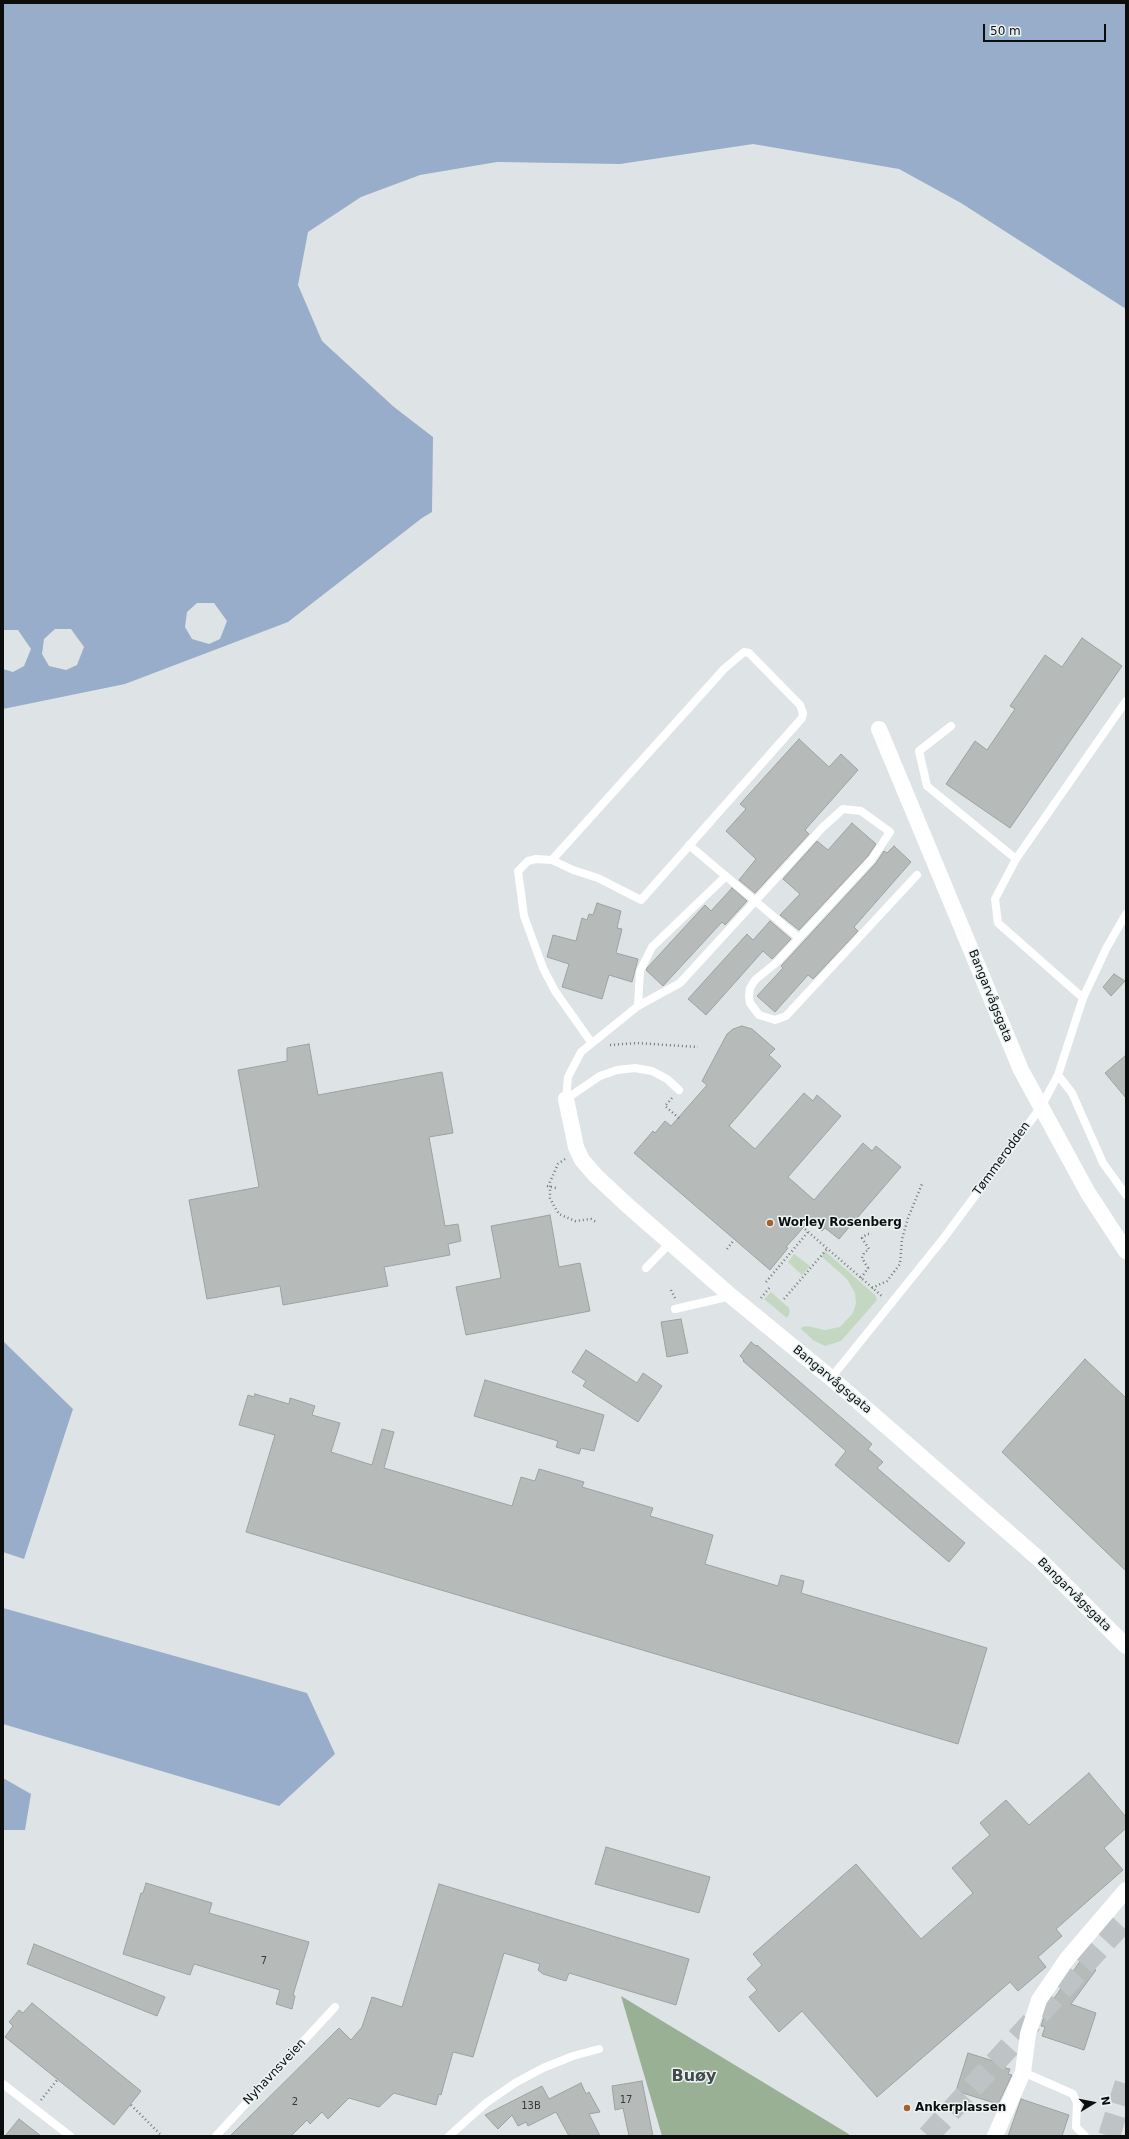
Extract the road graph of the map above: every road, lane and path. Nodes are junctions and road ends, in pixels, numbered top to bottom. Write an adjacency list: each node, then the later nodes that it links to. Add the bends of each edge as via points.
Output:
1 (1126, 701): 5 (lane)
2 (950, 726): 5 (lane, via 919,751 927,786)
3 (880, 728): 20 (street, Bangarvågsgata, via 1021,1070)
4 (689, 845): 6 (lane, via 641,900 598,878 572,870); 6 (lane, via 802,718 800,705 793,696 749,653 744,652 724,669); 8 (lane)
5 (1016, 859): 12 (lane, via 995,899 998,923)
6 (552, 860): 14 (lane, via 528,861 518,871 524,916 534,947 555,991)
7 (917, 875): 11 (lane, via 786,1016 775,1020 765,1018 759,1015 750,1003 750,988 755,980 777,962)
8 (726, 876): 9 (lane); 13 (lane, via 652,947 640,970)
9 (757, 901): 11 (lane); 11 (lane, via 823,827 843,809 861,811 890,832 872,859); 13 (lane, via 680,983)
10 (1126, 914): 12 (lane, Tømmerodden)
11 (799, 938)
12 (1083, 998): 17 (lane, Tømmerodden)
13 (638, 1006): 14 (lane)
14 (591, 1042): 15 (lane)
15 (584, 1048): 16 (path, via 622,1043); 19 (lane, via 570,1070)
16 (698, 1048)
17 (1058, 1075): 20 (lane, Tømmerodden); 26 (lane, via 1072,1093 1103,1164)
18 (679, 1090): 19 (lane, via 668,1079 652,1071 635,1068 617,1070 600,1076); 21 (path, via 665,1106)
19 (566, 1099): 32 (street, Bangarvågsgata, via 572,1138 582,1160)
20 (1041, 1107): 35 (street, Bangarvågsgata, via 1088,1193); 44 (lane, Tømmerodden, via 943,1239)
21 (680, 1120)
22 (566, 1158): 24 (path, via 558,1164)
23 (922, 1184): 40 (path, via 902,1238 900,1264 887,1281)
24 (548, 1186): 25 (path); 27 (path, via 550,1198 559,1214 575,1221 591,1219)
25 (556, 1188)
26 (1126, 1195)
27 (596, 1222)
28 (799, 1224): 29 (path)
29 (808, 1232): 34 (path); 38 (path)
30 (872, 1234): 37 (path, via 862,1238 869,1249 862,1258 868,1268)
31 (734, 1240): 33 (path)
32 (670, 1243): 36 (lane); 41 (street, Bangarvågsgata)
33 (727, 1249)
34 (827, 1249): 37 (path); 43 (path)
35 (1126, 1251)
36 (646, 1268)
37 (860, 1278): 40 (path)
38 (766, 1282)
39 (770, 1286): 42 (path)
40 (872, 1288): 44 (path)
41 (731, 1296): 45 (lane); 46 (street, Bangarvågsgata)
42 (761, 1298)
43 (784, 1299)
44 (890, 1304): 46 (lane, Tømmerodden)
45 (675, 1309)
46 (831, 1378): 47 (street, Bangarvågsgata, via 1040,1560)
47 (1126, 1646)
48 (1126, 1890): 51 (street, via 1067,1959 1039,2000 1028,2034)
49 (335, 2007): 56 (lane, Nyhavnsveien)
50 (599, 2048): 57 (lane, via 543,2068 515,2083 486,2103)
51 (1023, 2072): 58 (street); 59 (lane, via 1073,2094 1077,2103 1076,2127)
52 (3, 2084): 54 (lane)
53 (131, 2105): 55 (path)
54 (70, 2136)
55 (162, 2136)
56 (216, 2136)
57 (449, 2136)
58 (995, 2136)
59 (1085, 2136)

